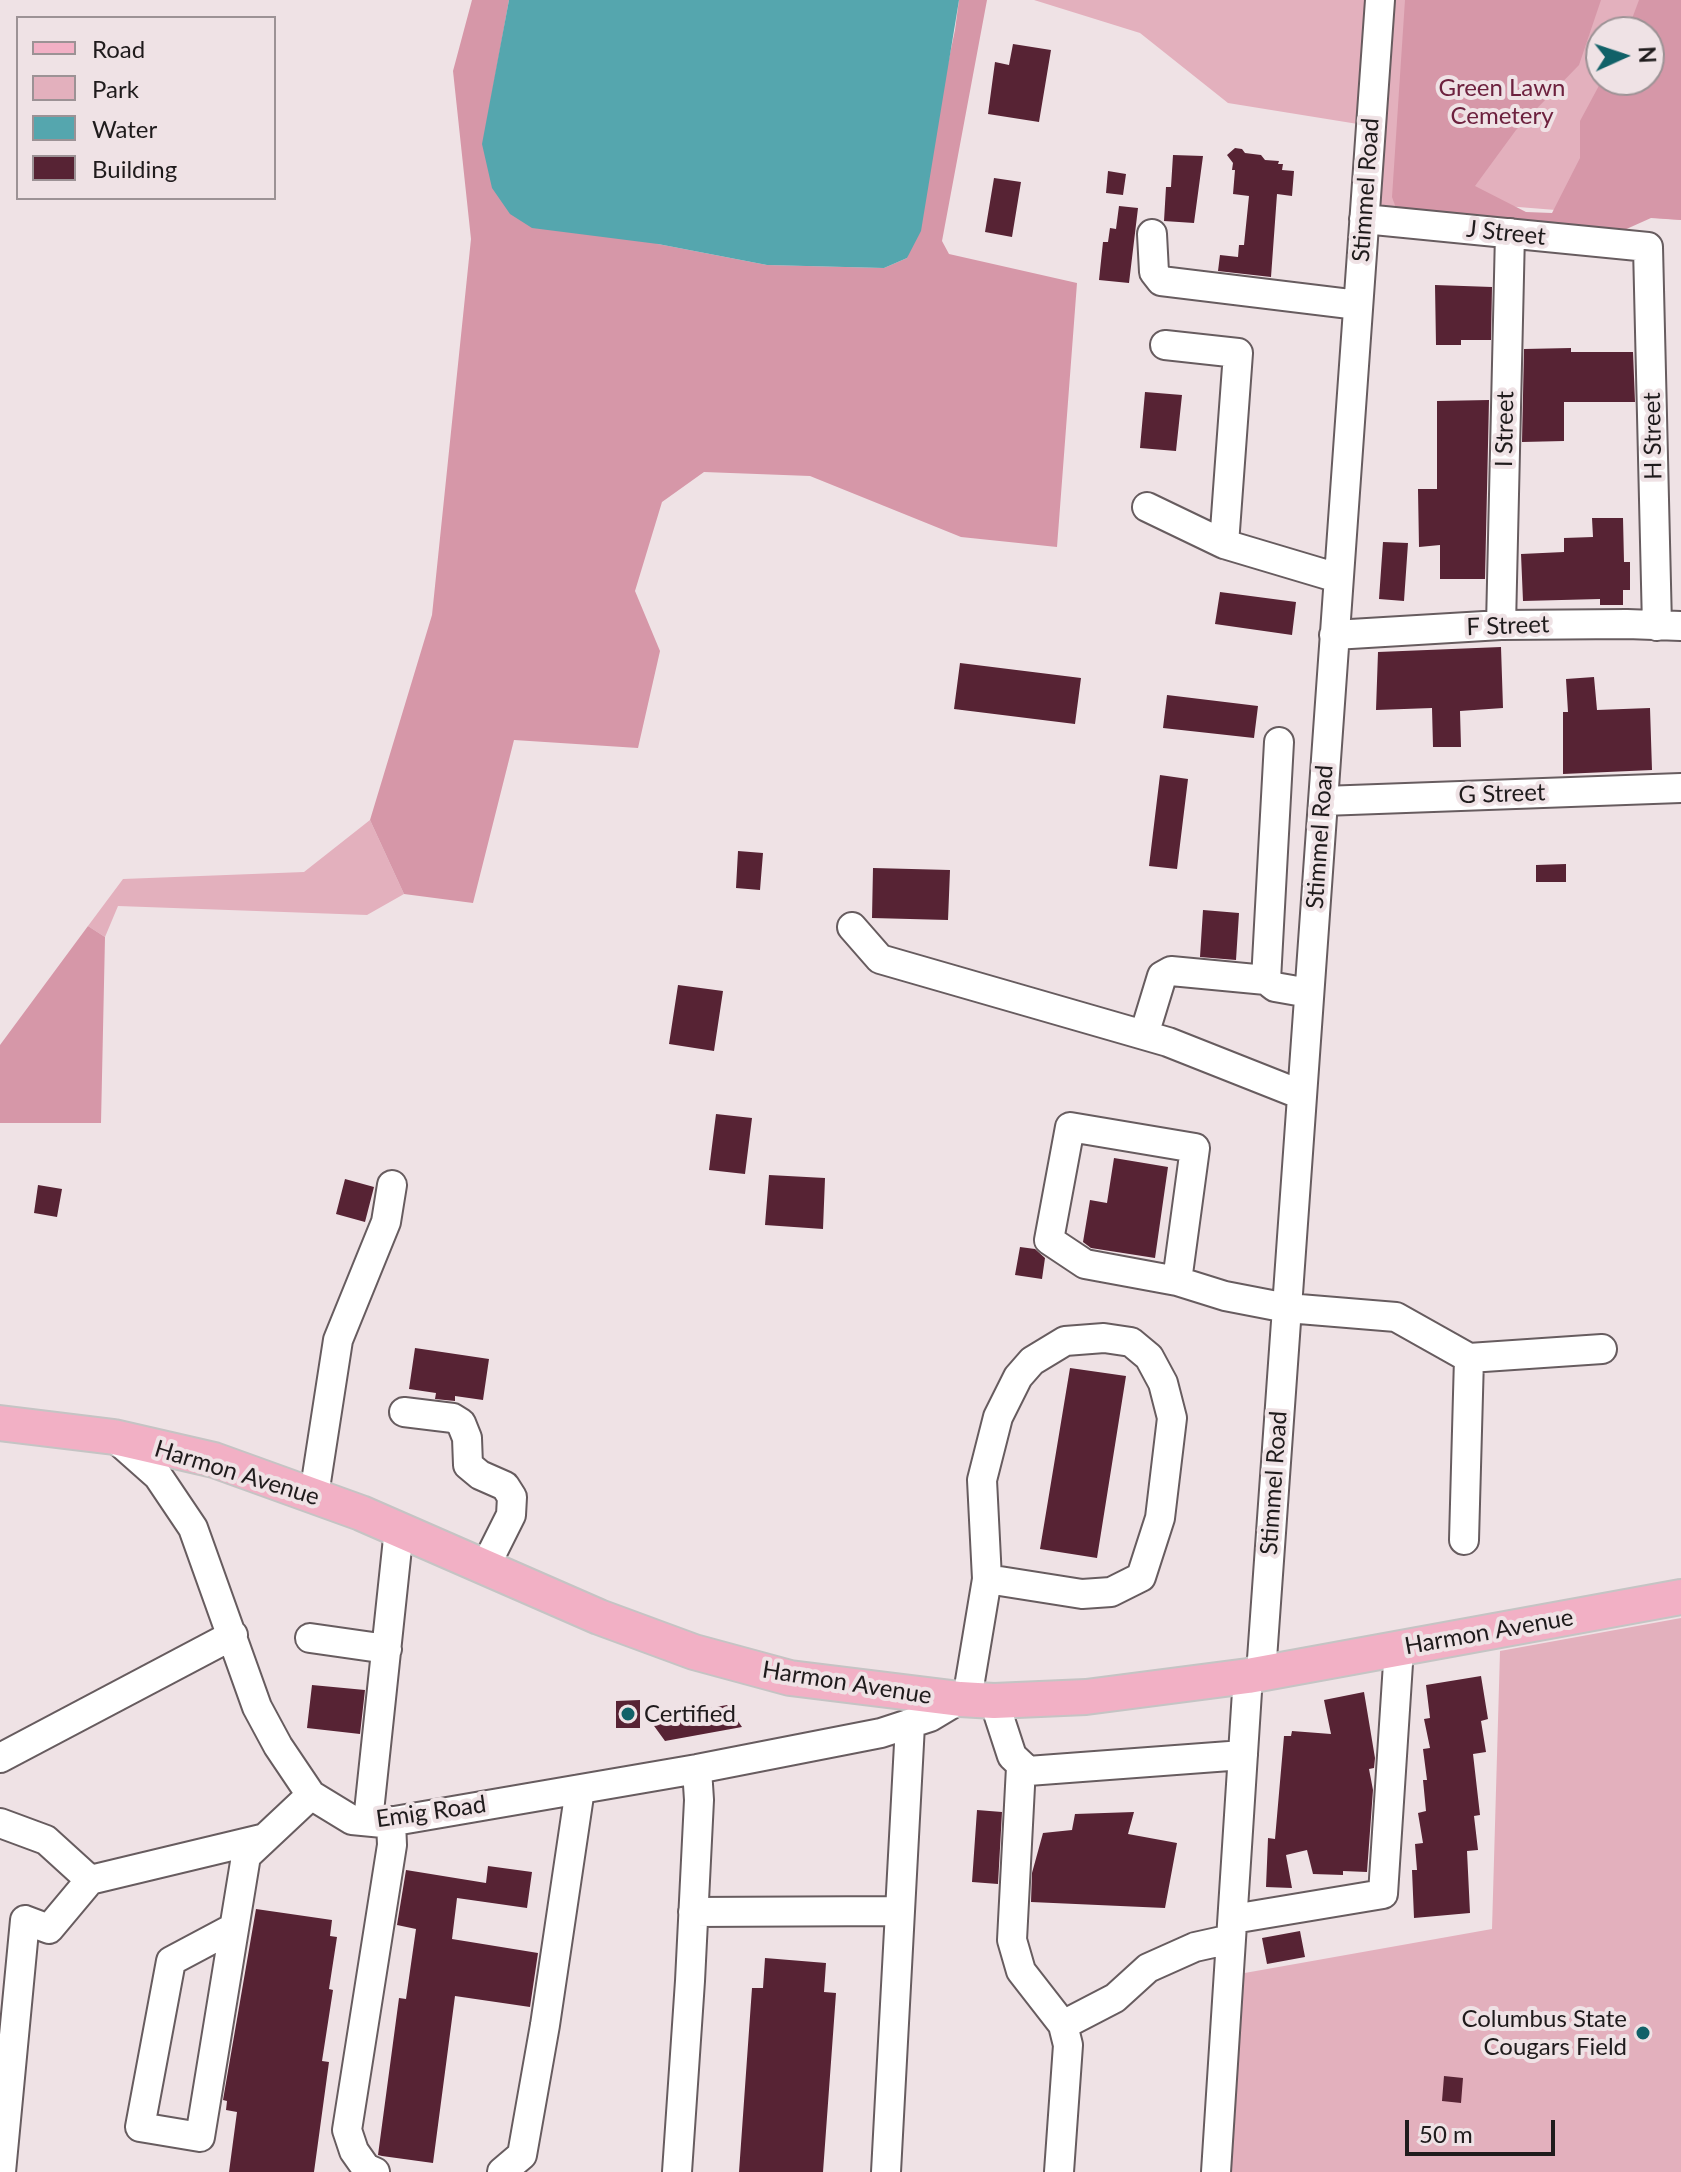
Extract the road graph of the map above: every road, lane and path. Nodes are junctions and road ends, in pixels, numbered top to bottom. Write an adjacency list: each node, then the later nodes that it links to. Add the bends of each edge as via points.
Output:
1 (1380, 0): 2 (street, Stimmel Road)
2 (1364, 219): 3 (street, J Street); 6 (street, Stimmel Road)
3 (1510, 233): 5 (street, J Street); 11 (street, I Street)
4 (1152, 234): 6 (street, via 1154,272 1161,281)
5 (1648, 247): 12 (street, H Street)
6 (1358, 305): 10 (street, Stimmel Road)
7 (1165, 345): 9 (street, via 1238,353)
8 (1147, 507): 9 (street)
9 (1224, 544): 10 (street)
10 (1338, 578): 13 (street, Stimmel Road)
11 (1501, 625): 12 (street, F Street); 13 (street, F Street)
12 (1669, 626)
13 (1334, 635): 16 (street, Stimmel Road)
14 (1279, 742): 18 (street)
15 (1681, 788): 16 (street, G Street)
16 (1323, 801): 19 (street, Stimmel Road)
17 (852, 927): 20 (street, via 880,959)
18 (1266, 980): 19 (street, via 1275,987); 20 (street, via 1171,971 1162,976)
19 (1309, 993): 21 (street, Stimmel Road)
20 (1144, 1035): 21 (street)
21 (1302, 1095): 24 (street, Stimmel Road)
22 (392, 1185): 30 (street, via 386,1222 338,1340)
23 (1177, 1281): 23 (street, via 1195,1148 1070,1127 1049,1240 1085,1264); 24 (street)
24 (1287, 1308): 26 (street, via 1396,1317); 40 (street, Stimmel Road)
25 (1602, 1349): 26 (street)
26 (1469, 1358): 32 (street)
27 (404, 1412): 33 (street, via 461,1423 468,1465 505,1486 512,1497 511,1515)
28 (0, 1423): 29 (main road, Harmon Avenue)
29 (114, 1437): 30 (main road, Harmon Avenue, via 214,1460); 36 (street, Emig Road, via 158,1476 193,1528)
30 (314, 1495): 31 (main road, Harmon Avenue)
31 (399, 1529): 33 (main road, Harmon Avenue); 39 (street)
32 (1464, 1540)
33 (485, 1567): 41 (main road, Harmon Avenue, via 694,1652 790,1678)
34 (987, 1579): 34 (street, via 1082,1594 1111,1592 1141,1577 1160,1518 1172,1418 1149,1357 1131,1342 1065,1341 1032,1361 1018,1377 998,1417 982,1480); 41 (street)
35 (1681, 1597): 38 (main road, Harmon Avenue)
36 (233, 1635): 44 (street); 48 (street, Emig Road, via 257,1707)
37 (310, 1638): 39 (street)
38 (1399, 1648): 40 (main road, Harmon Avenue); 56 (street, via 1383,1894)
39 (387, 1649): 49 (street)
40 (1255, 1675): 41 (main road, Harmon Avenue, via 1086,1697); 43 (street, Stimmel Road)
41 (974, 1700): 42 (street, Emig Road); 45 (street)
42 (910, 1725): 46 (street, Emig Road); 53 (street)
43 (1243, 1755): 45 (street, via 1028,1771); 56 (street, Stimmel Road)
44 (0, 1758)
45 (1021, 1767): 57 (street, via 1012,1940 1021,1971)
46 (697, 1769): 47 (street, Emig Road); 54 (street)
47 (580, 1789): 49 (street, Emig Road); 60 (street, via 522,2155)
48 (311, 1795): 49 (street, Emig Road, via 352,1820); 51 (street)
49 (380, 1821): 59 (street, via 392,1845 347,2130 354,2151)
50 (0, 1823): 52 (street, via 46,1840)
51 (265, 1838): 52 (street); 55 (street, via 246,1856)
52 (90, 1880): 58 (street, via 49,1929 25,1920)
53 (899, 1911): 54 (street); 62 (street)
54 (693, 1912): 61 (street)
55 (233, 1928): 55 (street, via 171,1961 140,2127 200,2137)
56 (1232, 1929): 57 (street, via 1148,1968 1115,1998); 64 (street, Stimmel Road)
57 (1063, 2025): 63 (street, via 1068,2045)
58 (1, 2172)
59 (375, 2172)
60 (502, 2172)
61 (677, 2172)
62 (886, 2172)
63 (1059, 2172)
64 (1216, 2172)

